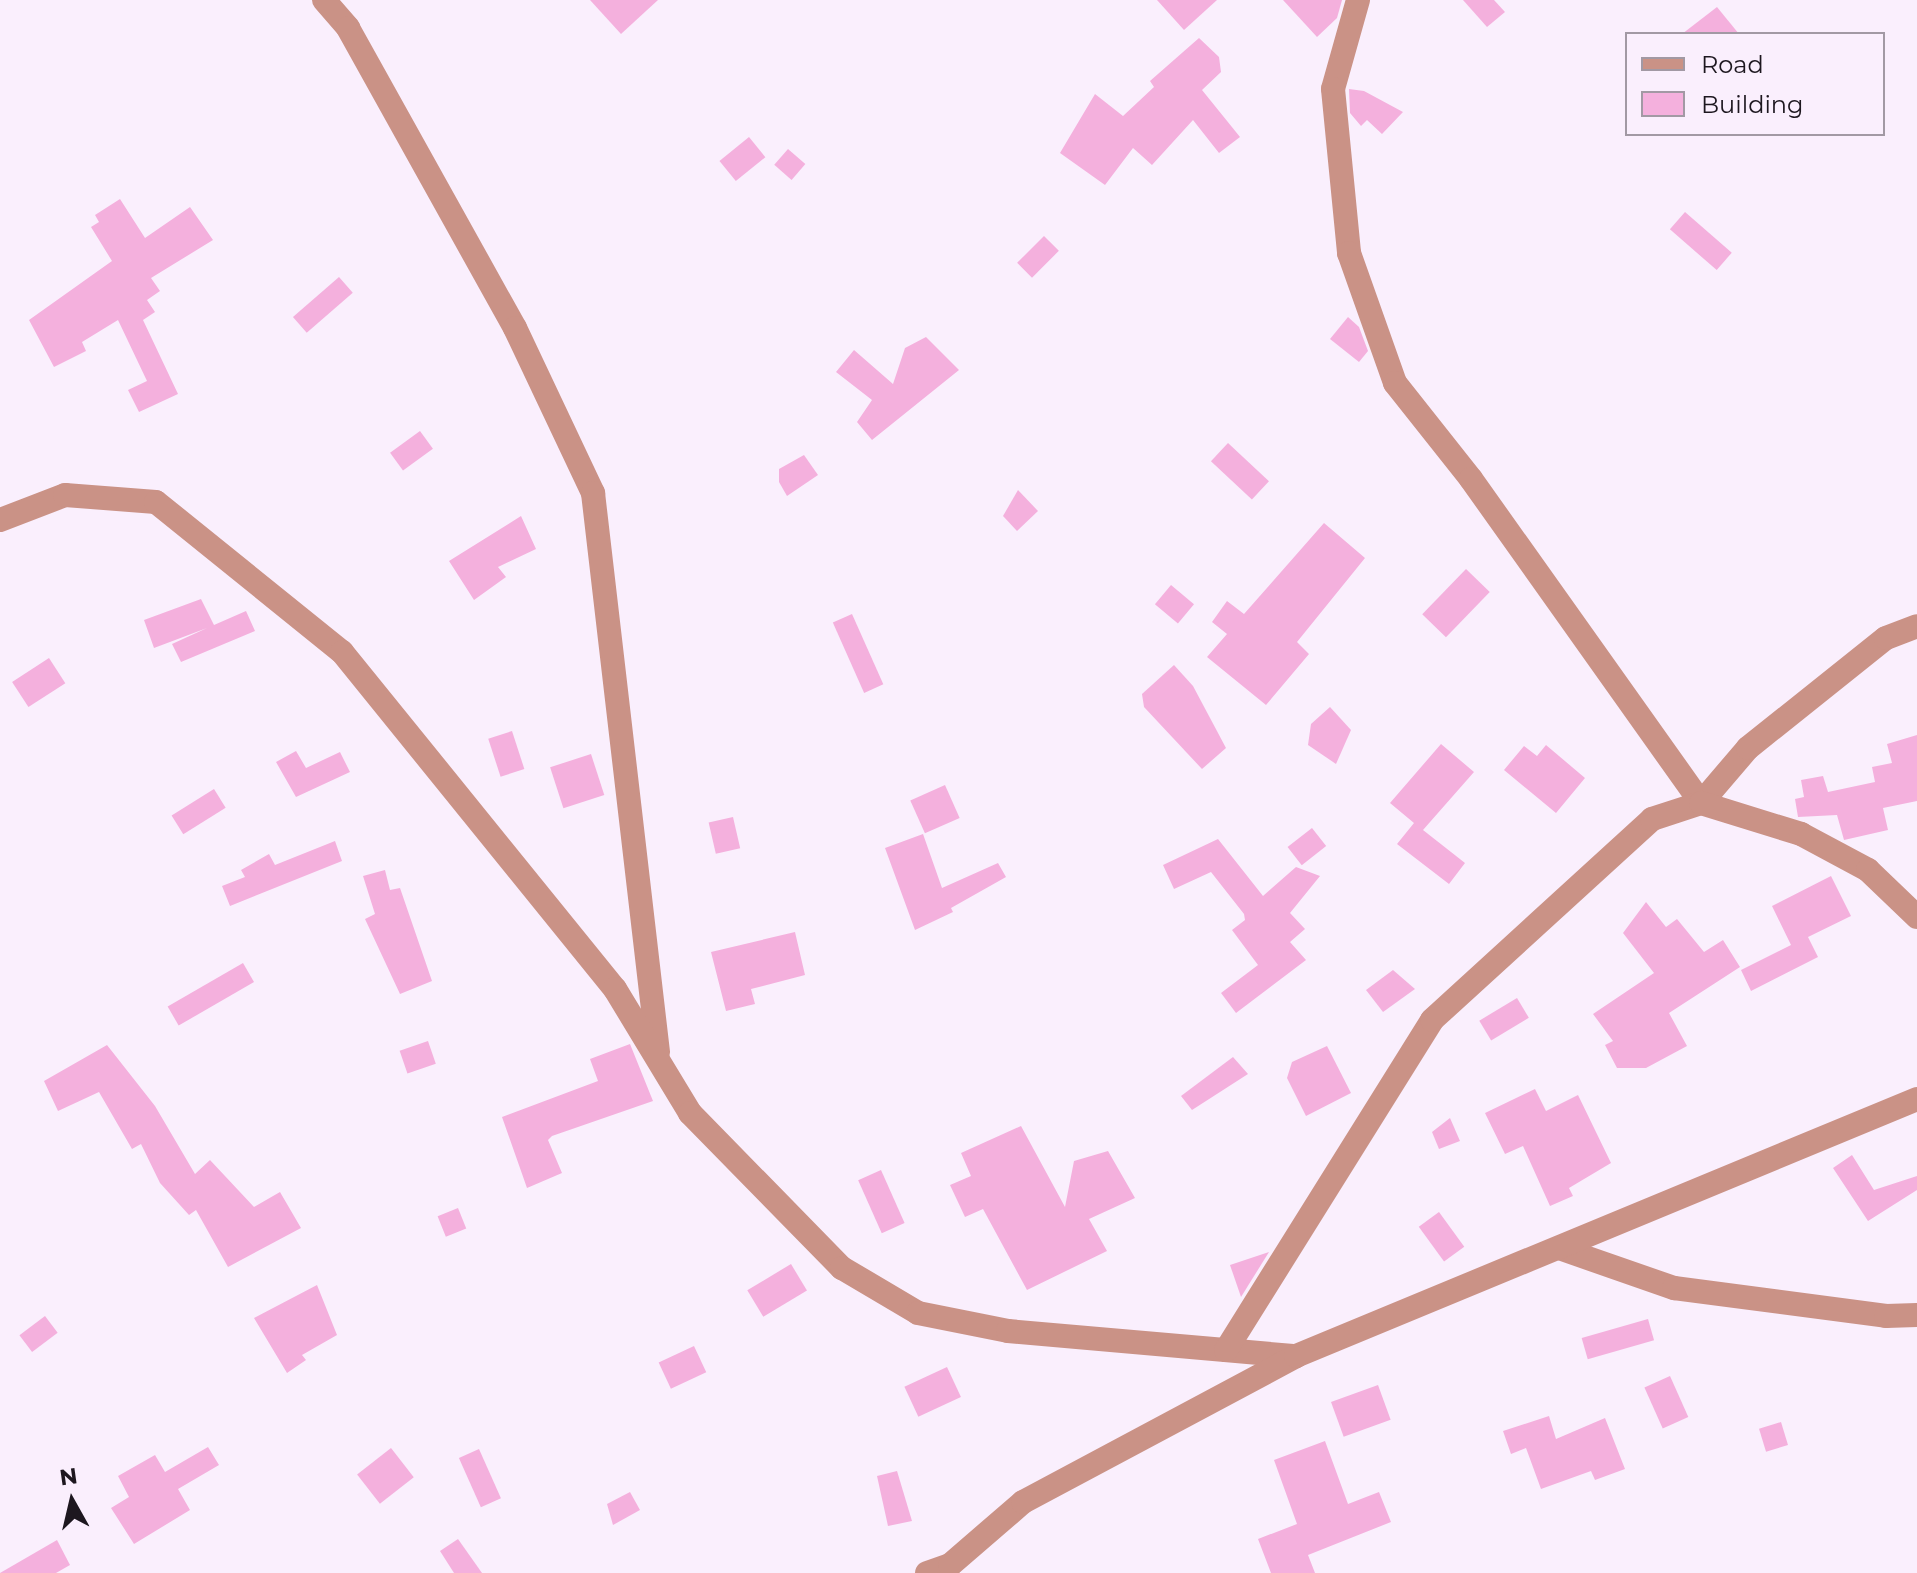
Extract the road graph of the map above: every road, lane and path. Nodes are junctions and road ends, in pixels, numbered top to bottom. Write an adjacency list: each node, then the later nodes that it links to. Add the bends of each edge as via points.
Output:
1 (324, 0): 7 (street, via 348,28 515,328 593,493)
2 (1358, 0): 5 (street, via 1333,89 1349,253 1395,383 1471,479)
3 (0, 520): 7 (street, via 65,495 156,502 342,652 615,989)
4 (1917, 626): 5 (street, via 1886,638 1748,748)
5 (1701, 803): 6 (street, via 1801,834 1868,870); 11 (street, via 1652,819 1432,1020)
6 (1917, 917)
7 (659, 1062): 11 (street, via 690,1113 842,1268 918,1313 1008,1331)
8 (1917, 1099): 9 (street)
9 (1559, 1248): 10 (street, via 1674,1288 1886,1316); 12 (street)
10 (1917, 1315)
11 (1226, 1350): 12 (street)
12 (1296, 1356): 13 (street, via 1023,1502 950,1565)
13 (927, 1573)

